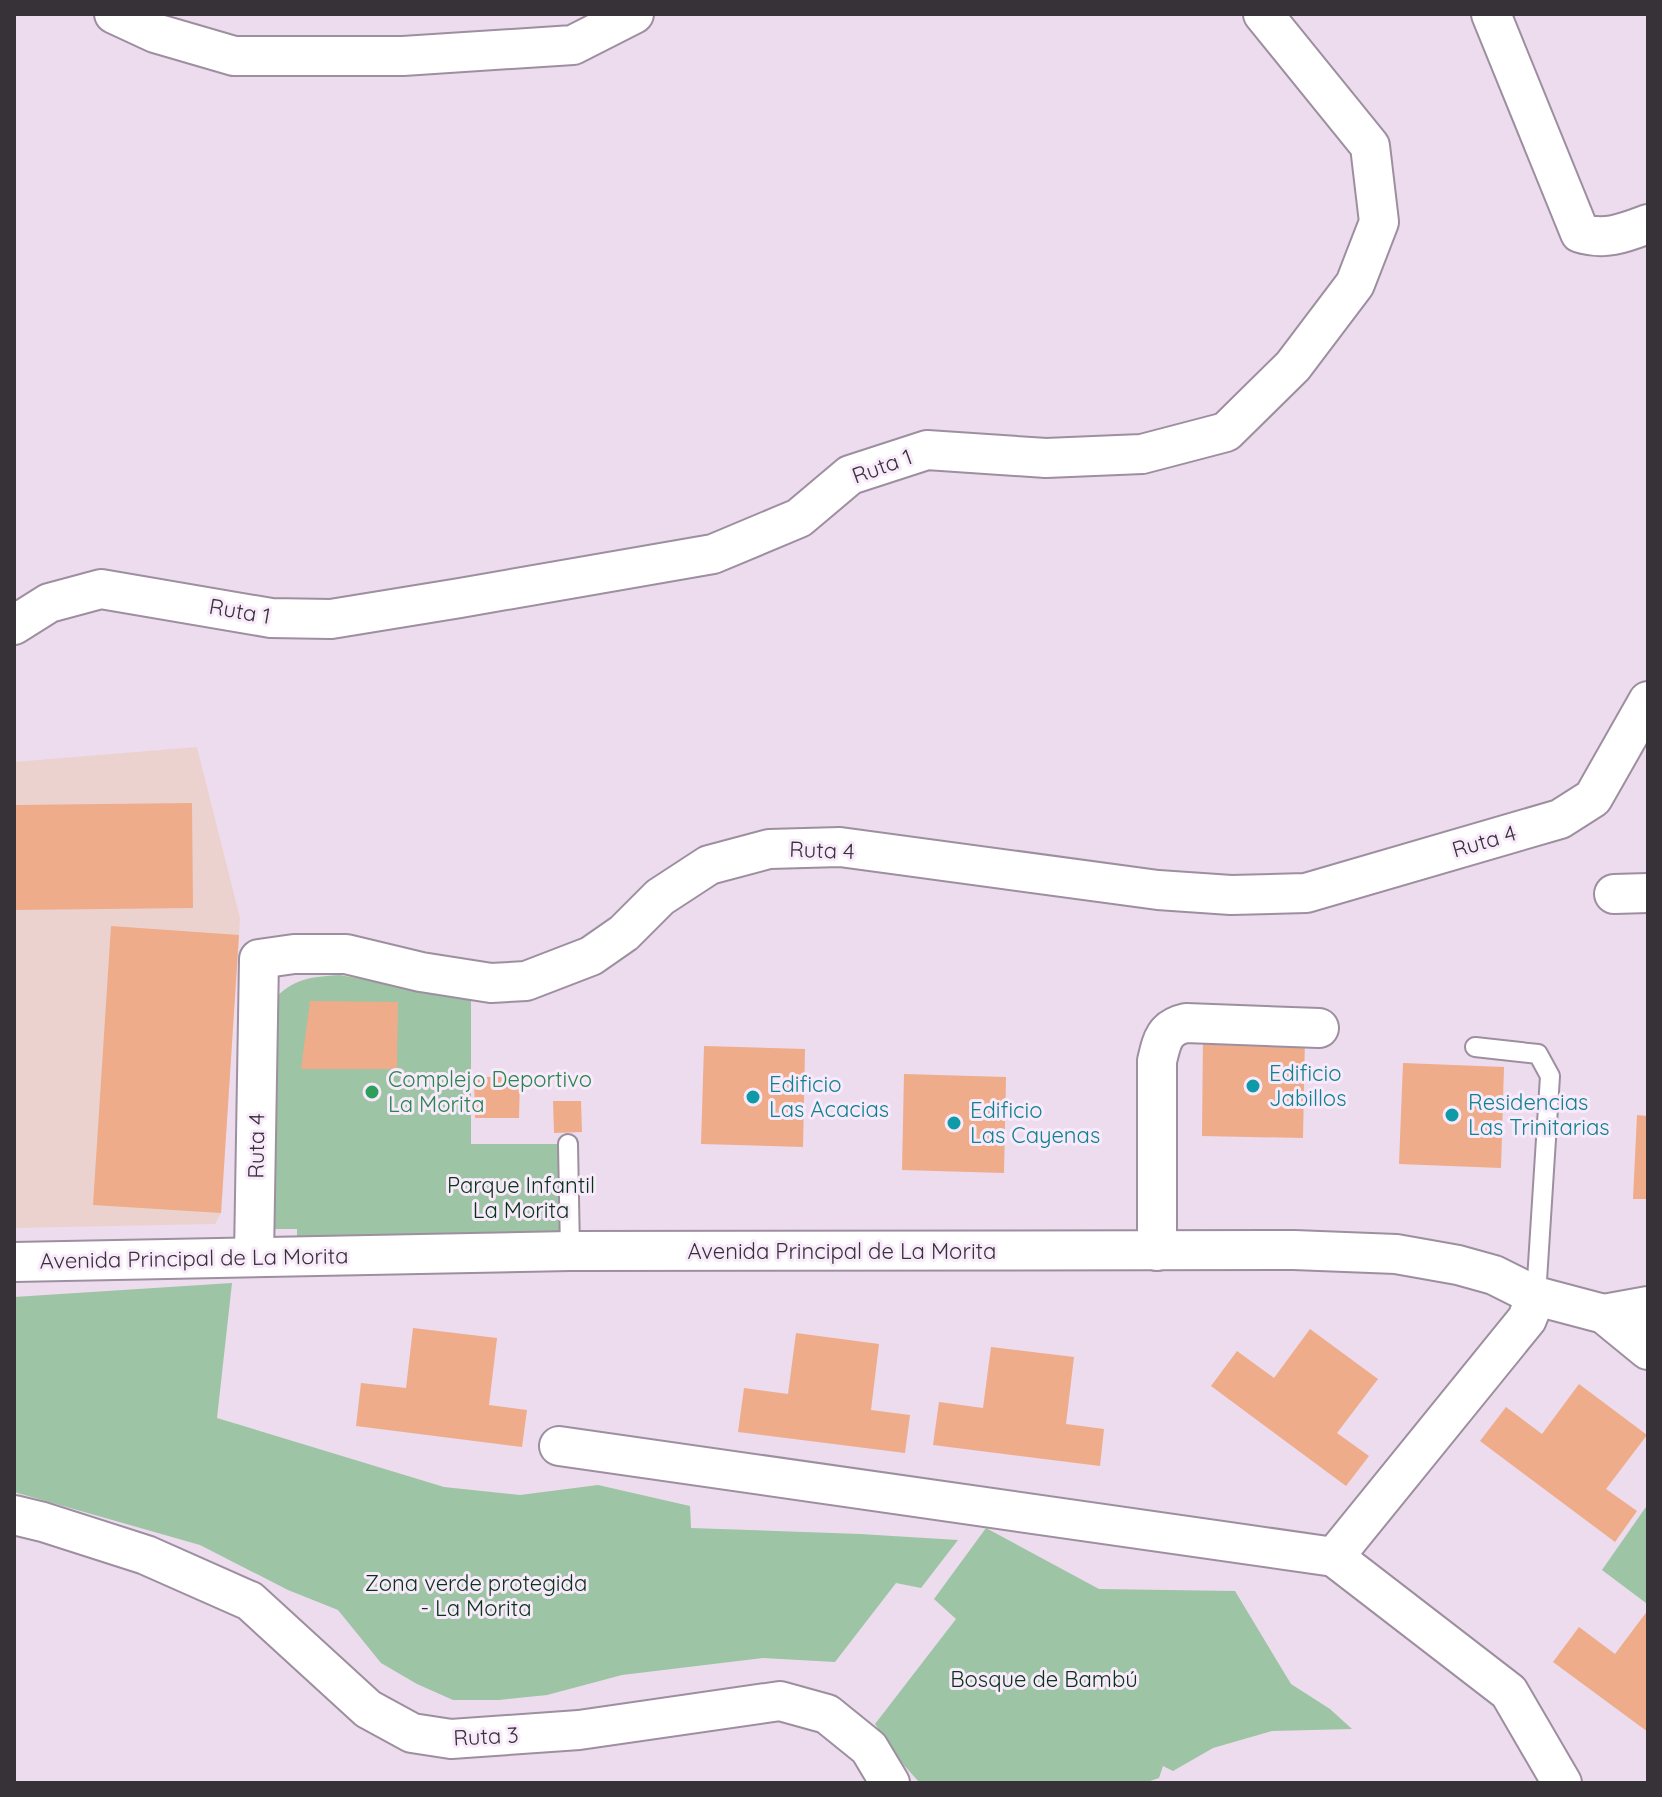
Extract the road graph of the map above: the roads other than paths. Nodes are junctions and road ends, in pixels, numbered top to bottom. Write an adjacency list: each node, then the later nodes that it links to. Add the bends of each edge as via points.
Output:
1 (114, 14): 2 (street, via 155,33 234,56 403,56 573,45)
2 (634, 14)
3 (1263, 14): 6 (street, Ruta 1, via 1370,146 1379,222 1355,284 1293,366 1226,432 1142,454 1046,458 927,450 850,475 799,518 713,554 331,619 271,618 101,589 49,603)
4 (1491, 14): 5 (street, via 1580,233 1596,238 1620,235)
5 (1648, 224)
6 (14, 625)
7 (1648, 701): 13 (street, Ruta 4, via 1593,798 1560,819 1306,893 1158,890 840,847 769,849 709,865 660,897 591,956 526,981 491,983 346,954 259,959)
8 (1319, 1028): 12 (street, via 1186,1023 1165,1034 1157,1061)
9 (1475, 1047): 15 (lane, via 1538,1054 1550,1076)
10 (568, 1144): 11 (lane)
11 (570, 1251): 12 (street, Avenida Principal de La Morita); 13 (street, Avenida Principal de La Morita)
12 (1157, 1251): 15 (street, Avenida Principal de La Morita, via 1396,1254 1494,1275)
13 (254, 1256): 14 (street, Avenida Principal de La Morita)
14 (14, 1262)
15 (1536, 1296): 17 (street, Avenida Principal de La Morita); 21 (street, via 1527,1319)
16 (1648, 1306): 17 (street)
17 (1604, 1314): 18 (street, Avenida Principal de La Morita)
18 (1648, 1350)
19 (559, 1446): 21 (street)
20 (14, 1515): 22 (street, Ruta 3, via 146,1555 250,1601 368,1709 412,1733 451,1739 579,1730 780,1701 827,1714 869,1748)
21 (1334, 1557): 23 (street, via 1509,1692)
22 (890, 1783)
23 (1562, 1783)

